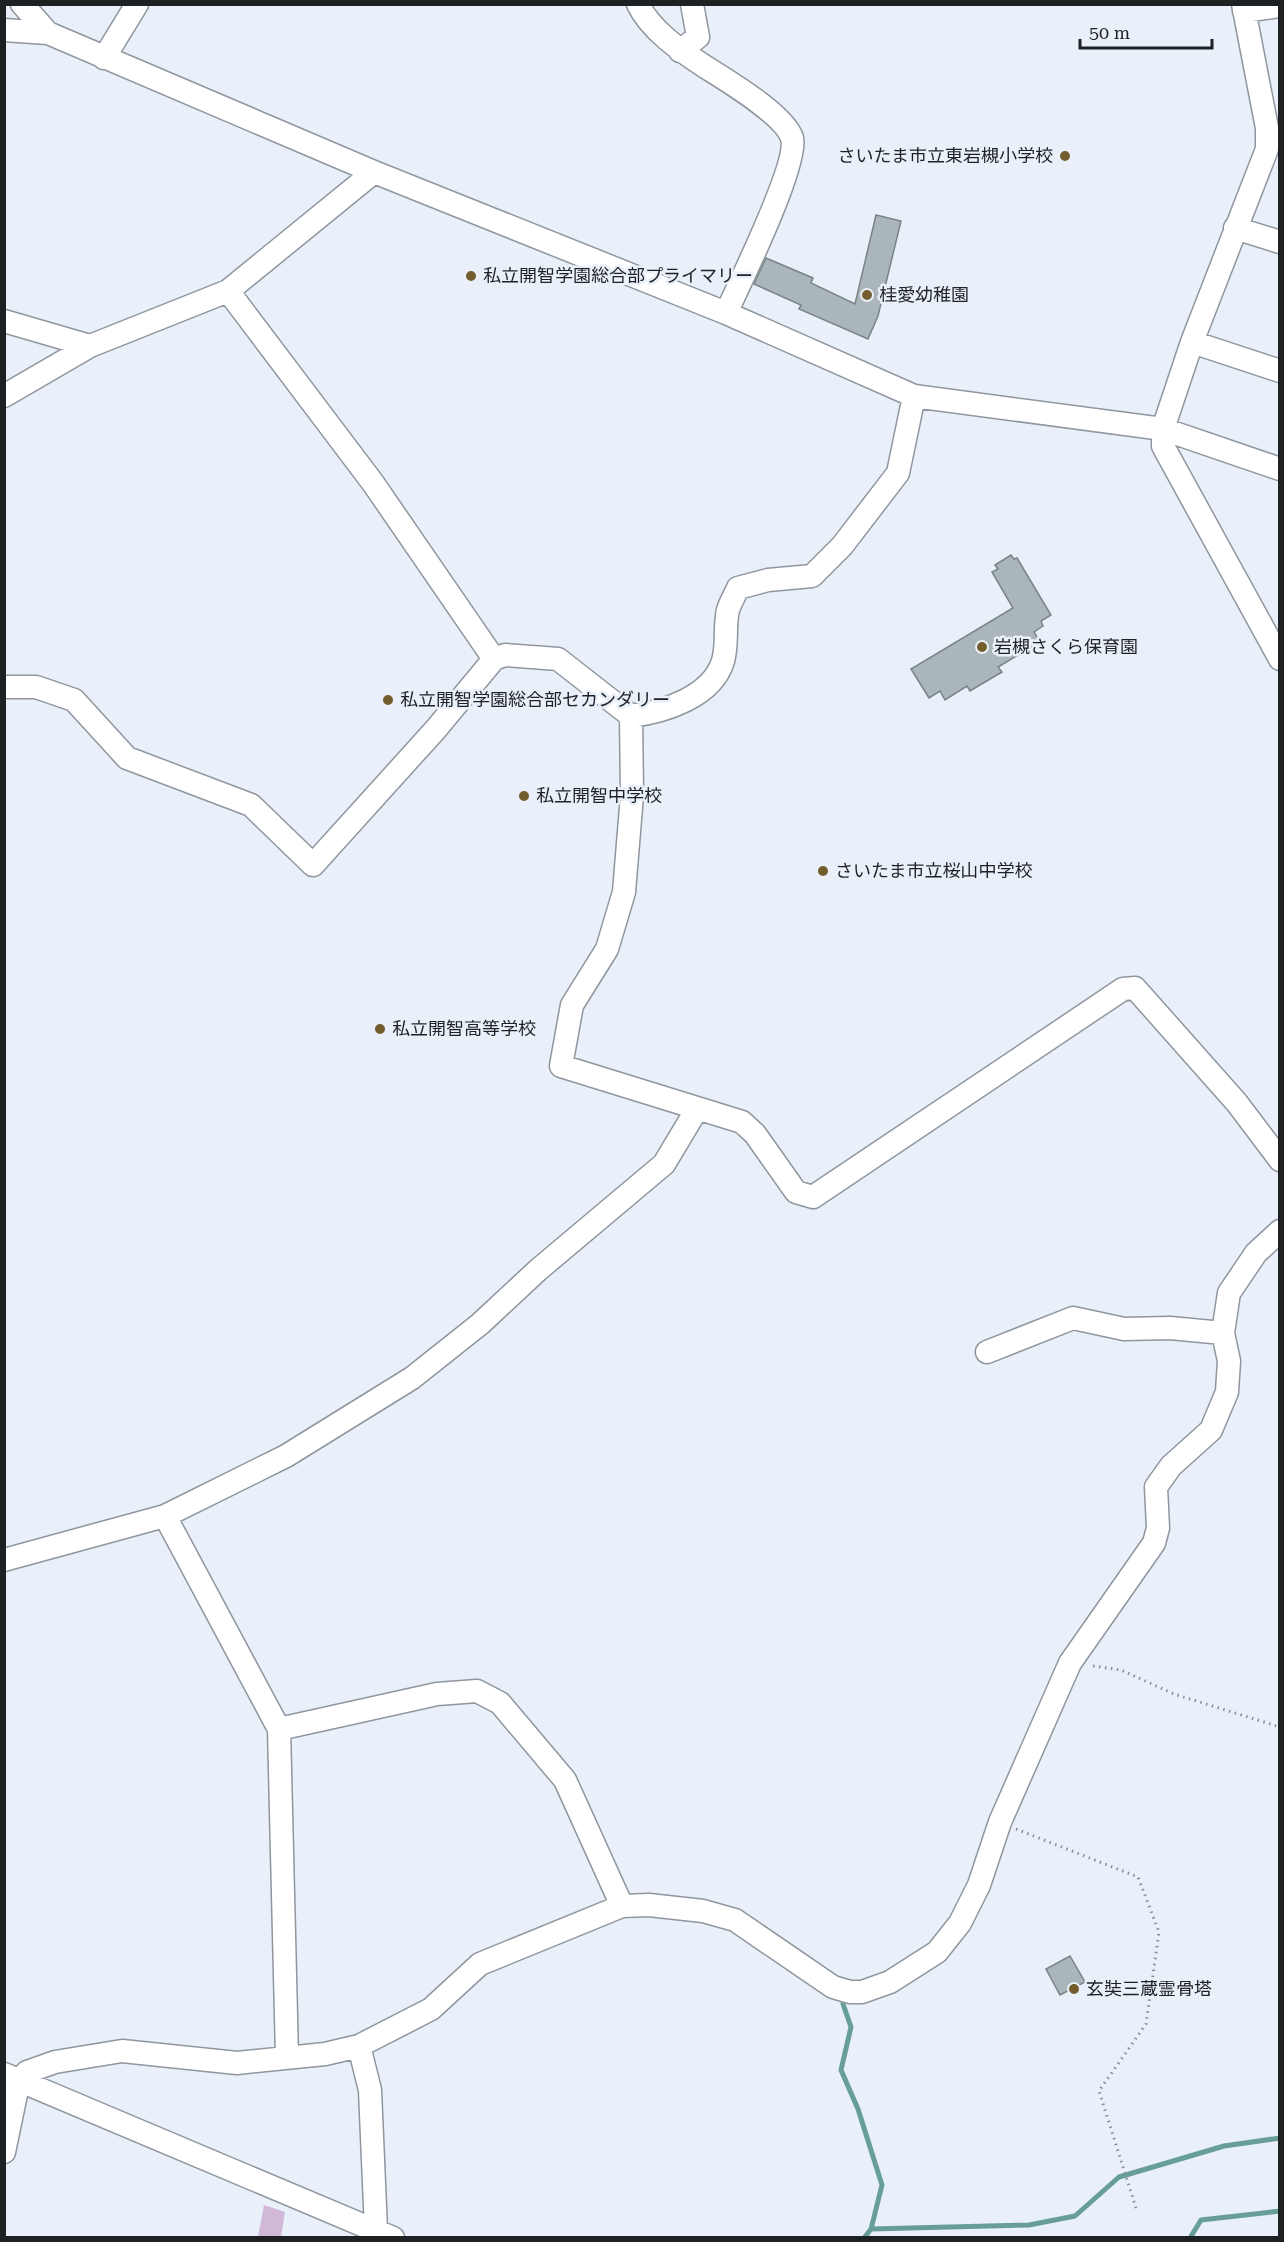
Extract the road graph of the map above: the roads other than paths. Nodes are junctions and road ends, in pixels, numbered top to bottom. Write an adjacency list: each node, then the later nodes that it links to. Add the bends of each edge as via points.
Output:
1 (22, 4): 8 (street)
2 (137, 4): 10 (street)
3 (638, 4): 9 (street, via 642,13)
4 (692, 4): 9 (street, via 698,37)
5 (1280, 6): 6 (street)
6 (1243, 8): 12 (street, via 1267,128 1267,149)
7 (4, 30): 8 (street)
8 (48, 33): 10 (street)
9 (680, 51): 15 (street, via 749,94 784,126 792,139 791,156 769,220)
10 (104, 58): 11 (street)
11 (375, 172): 14 (street); 15 (street)
12 (1235, 228): 13 (street); 17 (street)
13 (1280, 242)
14 (228, 291): 18 (street); 24 (street, via 373,483)
15 (726, 313): 21 (street)
16 (4, 321): 18 (street)
17 (1192, 342): 19 (street); 22 (street)
18 (90, 346): 20 (street)
19 (1280, 371)
20 (4, 396)
21 (915, 396): 22 (street); 27 (street, via 898,473 842,546 812,576 768,580 738,588 728,612 728,638 722,663 709,686 657,712)
22 (1163, 429): 23 (street); 25 (street, via 1163,446)
23 (1280, 469)
24 (494, 659): 26 (street, via 313,866 251,805 127,758 74,700 36,687); 27 (street, via 505,655 558,659)
25 (1280, 659)
26 (4, 687)
27 (631, 716): 28 (street, via 632,795 624,892 607,949 572,1005 561,1066)
28 (697, 1109): 29 (street, via 742,1122 796,1192 813,1197 1123,989 1136,988 1237,1103); 33 (street, via 664,1164 412,1378 286,1456)
29 (1280, 1160)
30 (1280, 1231): 31 (street, via 1256,1253 1229,1293)
31 (1223, 1333): 32 (street, via 1124,1329 1073,1318); 36 (street, via 1229,1361 1227,1392 1211,1430 1171,1466 1156,1487 1158,1528 1154,1544 1070,1663 1000,1822 979,1886 960,1923 937,1952 890,1983 850,1992 833,1987 735,1920 703,1911)
32 (987, 1353)
33 (165, 1516): 34 (street); 35 (street)
34 (4, 1560)
35 (279, 1729): 36 (street, via 437,1694 477,1691 500,1703 565,1780); 38 (street)
36 (622, 1906): 37 (street, via 480,1964 431,2009)
37 (359, 2046): 38 (street); 41 (street, via 370,2090)
38 (287, 2057): 39 (street, via 237,2063 122,2051 55,2062)
39 (12, 2077): 40 (street); 41 (street)
40 (4, 2152)
41 (385, 2234)

